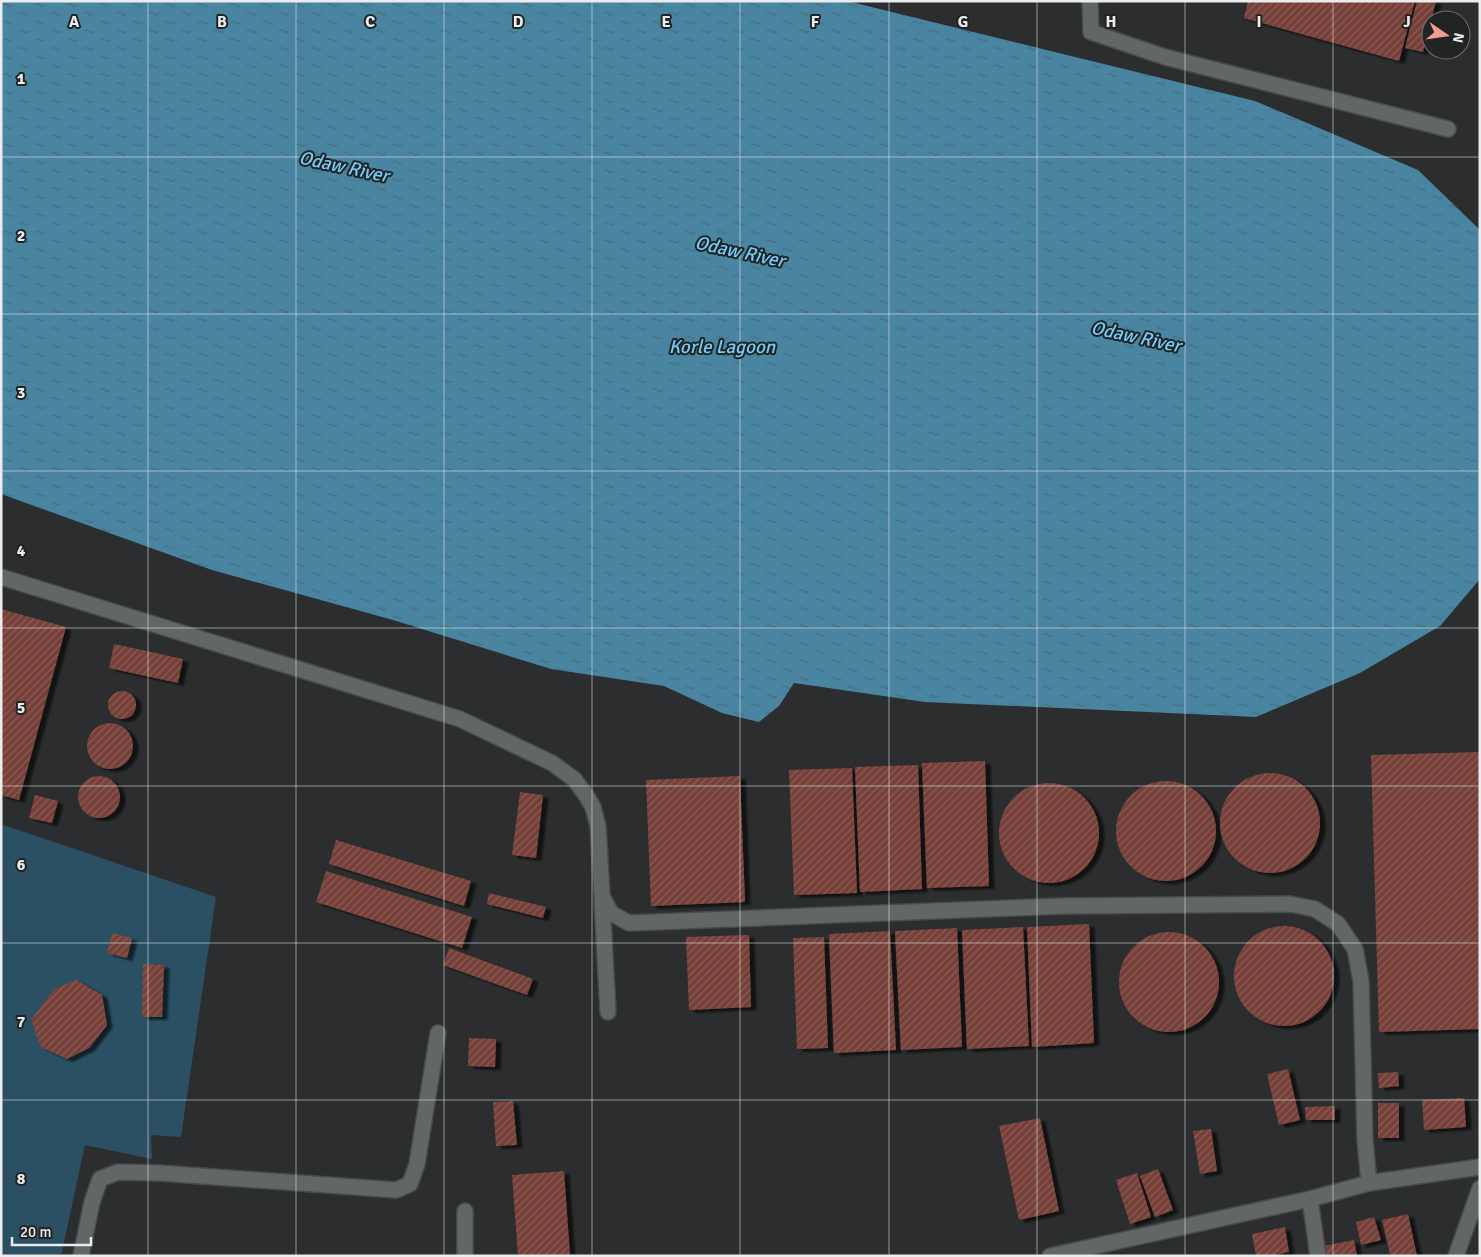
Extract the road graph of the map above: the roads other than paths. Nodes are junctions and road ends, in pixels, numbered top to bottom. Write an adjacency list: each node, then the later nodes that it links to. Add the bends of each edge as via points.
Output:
1 (1090, 1): 2 (street, via 1091,32 1118,42 1165,58)
2 (1448, 129)
3 (1, 577): 4 (street, via 460,719 552,763 574,779 593,808 598,826)
4 (602, 896): 5 (street); 8 (street, via 616,916 629,923 640,924 1064,906 1290,904 1315,909 1338,924 1355,949 1361,981)
5 (608, 1012)
6 (438, 1033): 12 (street, via 417,1164 410,1184 396,1190 118,1172 100,1179)
7 (1480, 1167): 8 (street)
8 (1369, 1183): 10 (street)
9 (1480, 1188): 16 (street)
10 (1310, 1199): 14 (street); 15 (street)
11 (465, 1211): 13 (street)
12 (81, 1256)
13 (465, 1256)
14 (1050, 1256)
15 (1318, 1256)
16 (1456, 1256)

